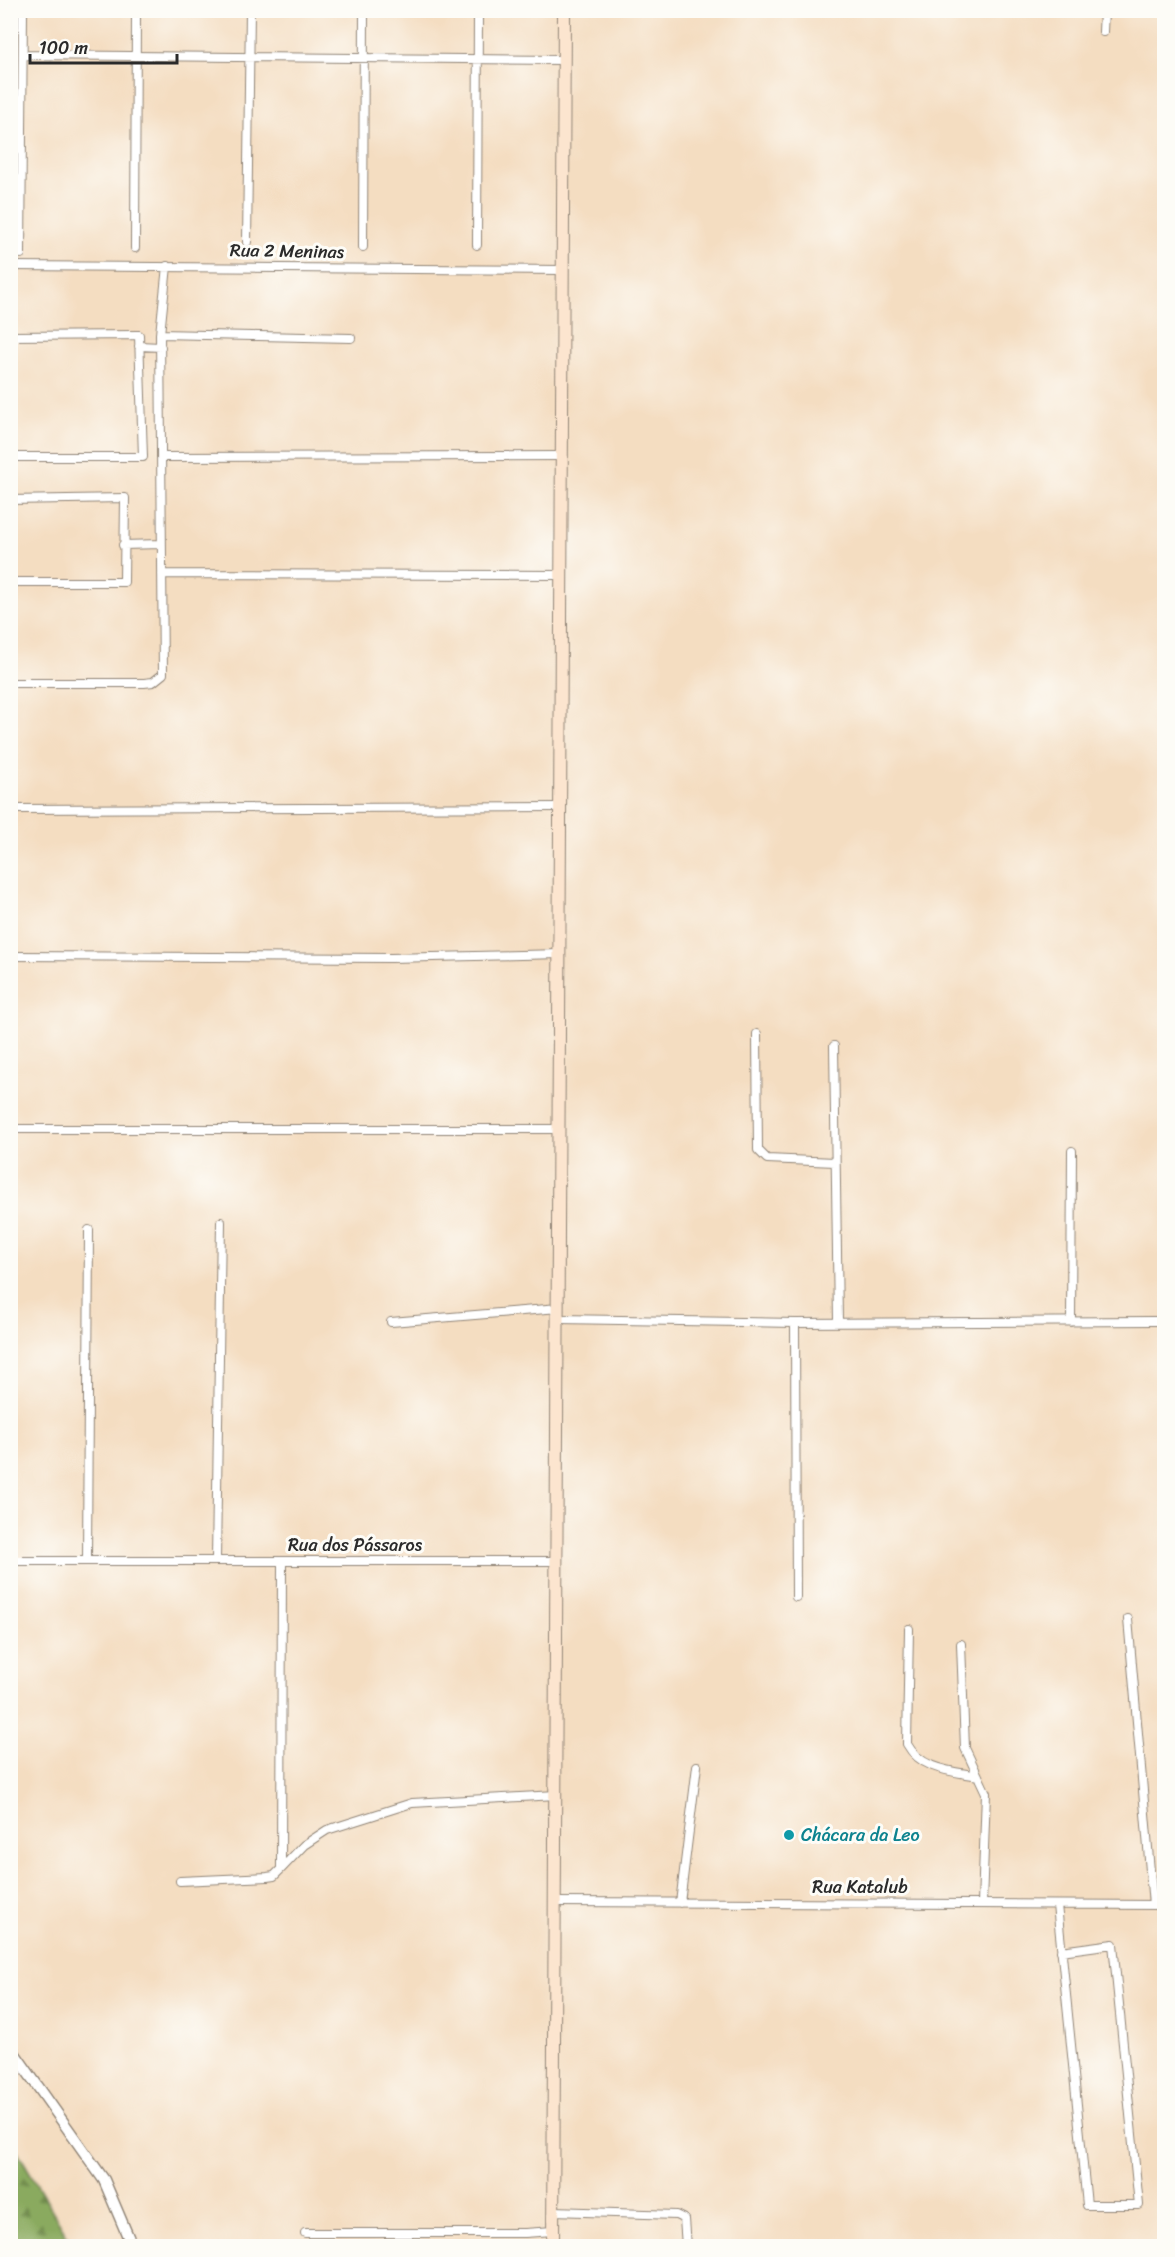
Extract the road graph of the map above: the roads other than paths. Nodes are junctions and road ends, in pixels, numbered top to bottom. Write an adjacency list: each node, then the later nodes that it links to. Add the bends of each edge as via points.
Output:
1 (23, 10): 9 (street)
2 (136, 10): 10 (street)
3 (250, 10): 11 (street)
4 (364, 10): 12 (street)
5 (478, 10): 13 (street)
6 (564, 10): 14 (main road)
7 (1104, 10): 8 (street)
8 (1103, 32)
9 (23, 55): 10 (street); 19 (street)
10 (135, 57): 11 (street); 18 (street)
11 (250, 58): 12 (street); 15 (street)
12 (364, 58): 13 (street); 17 (street)
13 (478, 59): 14 (street); 16 (street)
14 (564, 60): 22 (main road)
15 (247, 242)
16 (477, 245)
17 (363, 247)
18 (135, 248)
19 (21, 254)
20 (10, 266): 21 (street, Rua 2 Meninas)
21 (167, 266): 22 (street, Rua 2 Meninas); 23 (street)
22 (563, 270): 28 (main road)
23 (160, 334): 25 (street); 27 (street)
24 (10, 336): 26 (street, via 139,335)
25 (351, 338)
26 (139, 346): 27 (street); 29 (street, via 143,457)
27 (160, 346): 30 (street)
28 (562, 456): 30 (street); 35 (main road)
29 (10, 457)
30 (161, 457): 32 (street)
31 (10, 500): 33 (street, via 125,498)
32 (161, 544): 33 (street); 34 (street)
33 (123, 545): 36 (street, via 124,582)
34 (162, 574): 35 (street); 37 (street, via 164,669 159,679 144,683)
35 (562, 575): 38 (main road)
36 (10, 582)
37 (10, 683)
38 (561, 807): 39 (street); 40 (main road)
39 (10, 809)
40 (561, 954): 41 (street, via 391,958); 45 (main road)
41 (10, 956)
42 (757, 1034): 47 (street, via 758,1150 767,1159)
43 (834, 1046): 47 (street)
44 (10, 1129): 45 (street)
45 (559, 1129): 50 (main road)
46 (1072, 1151): 54 (street)
47 (835, 1162): 51 (street)
48 (221, 1222): 56 (street)
49 (90, 1230): 57 (street)
50 (559, 1314): 53 (street); 55 (street); 59 (main road)
51 (838, 1321): 54 (street); 55 (street)
52 (1155, 1321): 54 (street)
53 (391, 1322)
54 (1071, 1322)
55 (795, 1323): 61 (street)
56 (216, 1560): 57 (street, Rua dos Pássaros); 58 (street, Rua dos Pássaros)
57 (87, 1561): 60 (street, Rua dos Pássaros)
58 (282, 1561): 59 (street, Rua dos Pássaros); 68 (street)
59 (558, 1561): 67 (main road)
60 (10, 1562)
61 (796, 1597)
62 (1128, 1619): 74 (street)
63 (909, 1629): 66 (street, via 907,1744 912,1753 932,1767)
64 (961, 1644): 66 (street, via 965,1748)
65 (697, 1766): 71 (street)
66 (978, 1776): 72 (street, via 986,1793)
67 (557, 1795): 68 (street, via 412,1803 327,1830 303,1845); 70 (main road)
68 (281, 1869): 69 (street, via 267,1877)
69 (180, 1881)
70 (556, 1902): 71 (street, Rua Katalub); 78 (main road)
71 (680, 1903): 72 (street, Rua Katalub)
72 (982, 1904): 73 (street, Rua Katalub)
73 (1057, 1905): 74 (street, Rua Katalub); 76 (street)
74 (1153, 1905): 75 (street, Rua Katalub)
75 (1164, 1905)
76 (1061, 1951): 76 (street, via 1086,2205 1139,2205 1113,1944)
77 (10, 2047): 81 (street, via 104,2180)
78 (554, 2211): 79 (main road); 83 (street, via 676,2214 684,2219)
79 (553, 2230): 80 (street); 82 (main road)
80 (305, 2233)
81 (132, 2247)
82 (553, 2247)
83 (686, 2247)

